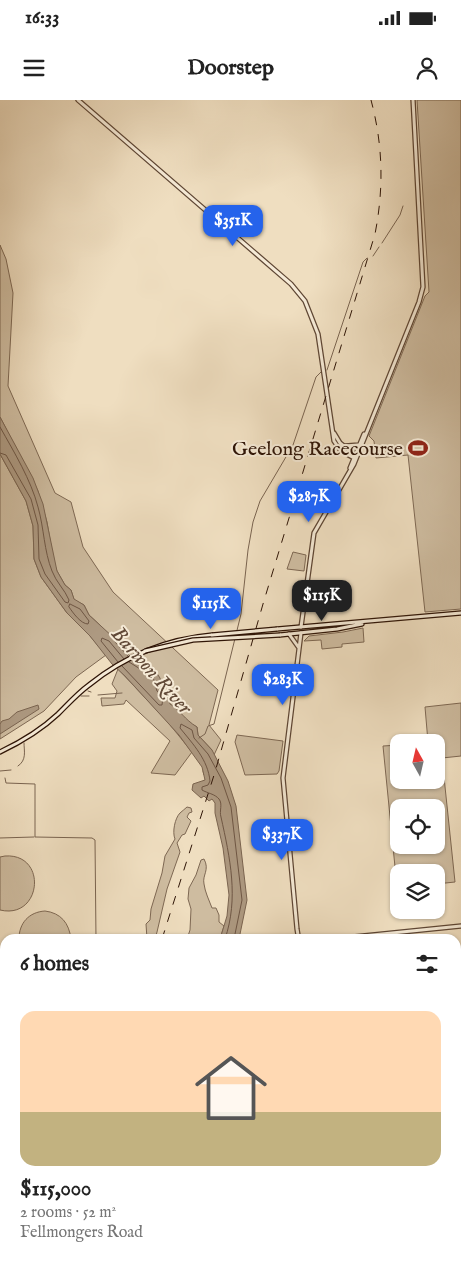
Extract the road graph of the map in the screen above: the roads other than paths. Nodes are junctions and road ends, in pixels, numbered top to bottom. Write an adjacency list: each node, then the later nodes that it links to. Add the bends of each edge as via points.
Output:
1 (78, 100): 3 (street, via 291,284 305,301 318,334)
2 (413, 100): 4 (street, via 423,287)
3 (333, 427): 5 (street); 7 (street, via 336,445)
4 (363, 439): 6 (street); 7 (street)
5 (340, 443): 6 (street); 7 (street)
6 (358, 446): 7 (street)
7 (354, 459): 10 (street, via 314,533)
8 (461, 612): 9 (street)
9 (367, 622): 10 (street); 11 (street, via 337,630)
10 (301, 627): 11 (street); 14 (street, bridge, via 186,638)
11 (301, 633): 12 (street); 13 (street)
12 (289, 634): 13 (street); 14 (street, bridge, via 193,640)
13 (299, 649): 17 (street, via 283,778)
14 (145, 651): 15 (street, via 106,672 42,728)
15 (0, 752)
16 (461, 926): 18 (street)
17 (299, 934)
18 (382, 934)

